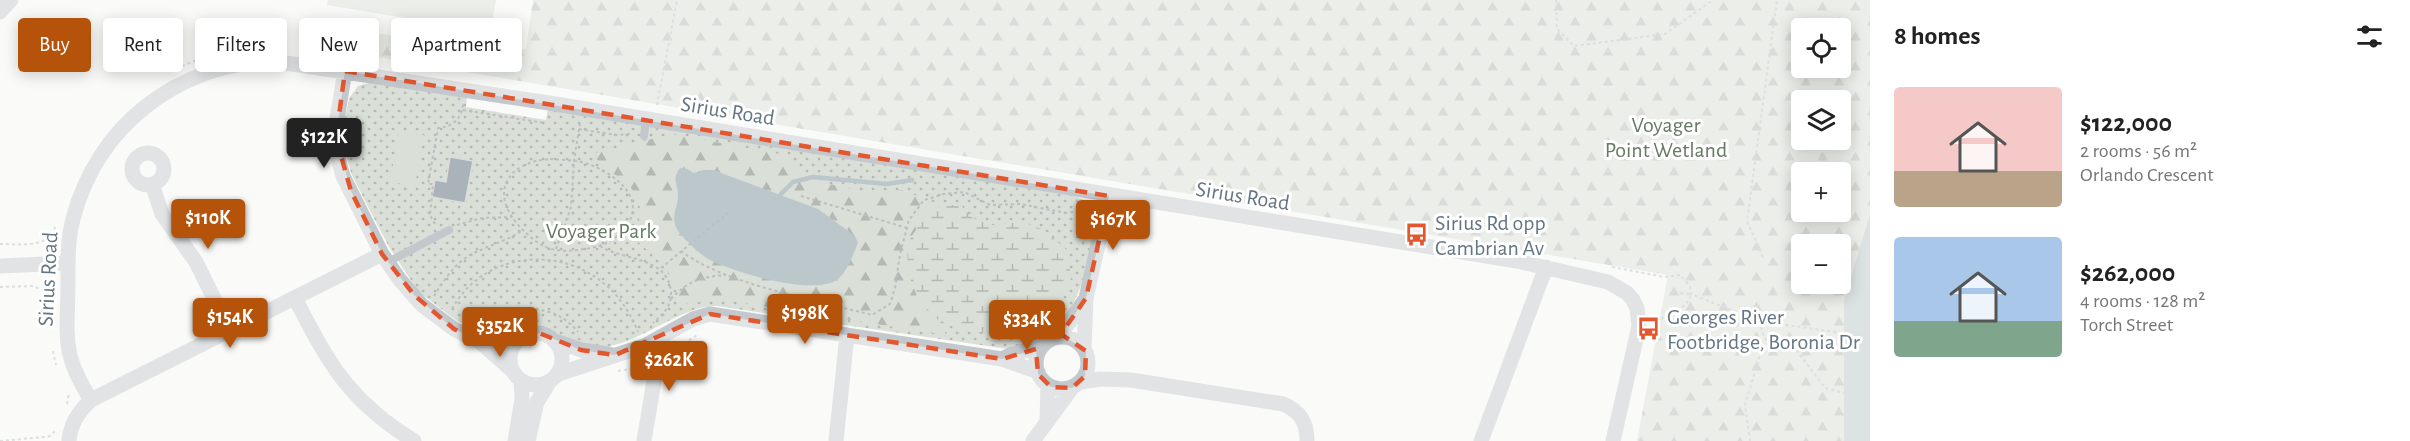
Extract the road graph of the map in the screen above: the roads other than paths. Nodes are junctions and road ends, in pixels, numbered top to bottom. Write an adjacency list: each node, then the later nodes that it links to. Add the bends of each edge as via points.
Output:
1 (11, 0): 2 (street)
2 (0, 12)
3 (299, 65): 10 (street, Sirius Road, via 243,63 198,75 157,98 120,130 90,174 73,220)
4 (345, 72): 9 (street, via 336,151 344,176)
5 (351, 72): 7 (street, Sirius Road, via 582,108 647,127)
6 (152, 184): 15 (street, via 162,214 196,262)
7 (1109, 196): 12 (street, Sirius Road); 14 (street)
8 (450, 230): 9 (lane)
9 (385, 258): 13 (street); 20 (street, via 422,305)
10 (68, 263): 11 (street); 32 (street, Sirius Road, via 69,357)
11 (0, 266)
12 (1546, 267): 42 (street); 43 (street, Sirius Road, via 1608,282 1627,292 1637,308 1639,326)
13 (295, 298): 15 (street); 35 (street, via 341,378 375,414)
14 (1086, 298): 17 (street); 23 (street)
15 (230, 331): 32 (street)
16 (847, 335): 21 (street, via 710,314 693,319); 25 (street); 39 (street)
17 (1059, 337): 22 (street); 23 (street, via 1071,338)
18 (518, 340): 19 (street, via 536,333); 20 (street); 27 (street, via 510,355)
19 (554, 340): 24 (street, via 581,350); 28 (street, via 562,357)
20 (480, 342): 27 (street)
21 (645, 346): 24 (street); 38 (street, via 654,381)
22 (1041, 347): 25 (street); 26 (street, via 1036,360)
23 (1086, 353): 29 (street, via 1104,369); 31 (street, via 1087,373)
24 (615, 355): 28 (street)
25 (1002, 359): 26 (street)
26 (1038, 372): 30 (street)
27 (517, 376): 28 (street, via 536,385); 36 (street, via 522,399)
28 (554, 377): 37 (street, via 537,402)
29 (1131, 380): 31 (street, via 1100,379); 41 (street, via 1282,404 1304,420)
30 (1048, 385): 31 (street, via 1060,389); 33 (street)
31 (1077, 385): 33 (street)
32 (91, 400): 34 (street, via 78,414)
33 (1047, 420): 40 (street)
34 (69, 441)
35 (414, 441)
36 (515, 441)
37 (528, 441)
38 (644, 441)
39 (836, 441)
40 (1034, 441)
41 (1307, 441)
42 (1481, 441)
43 (1613, 441)

